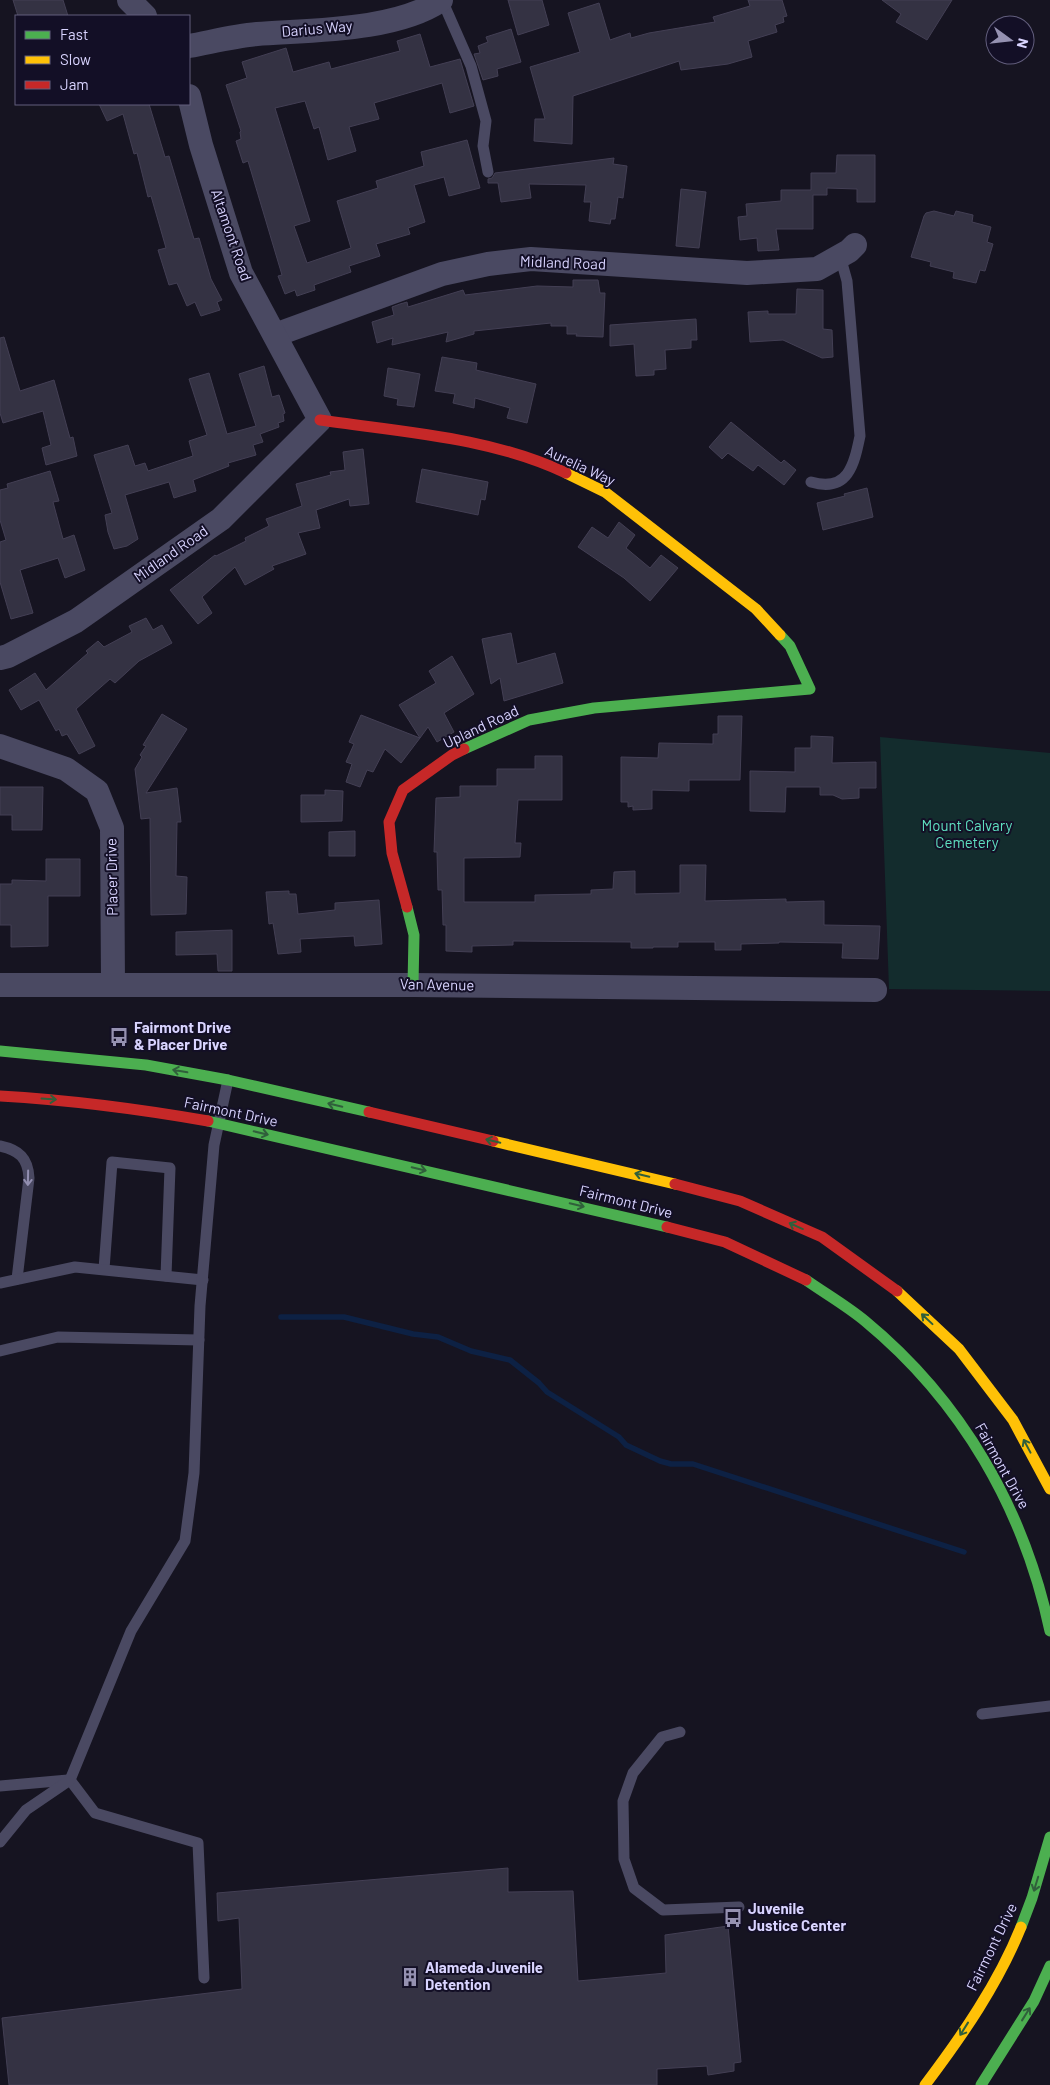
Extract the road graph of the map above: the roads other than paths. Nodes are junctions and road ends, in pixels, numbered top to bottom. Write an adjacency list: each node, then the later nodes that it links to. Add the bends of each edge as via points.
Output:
1 (129, 0): 3 (street)
2 (441, 0): 4 (street, Darius Way, via 396,19 330,30 255,34); 6 (lane, via 474,75 486,121 483,146)
3 (144, 15)
4 (190, 46)
5 (190, 100): 8 (street, Altamont Road, via 241,273)
6 (488, 172)
7 (848, 251): 8 (street, Midland Road, via 817,269 747,273 531,259 488,264 442,274); 10 (lane, via 847,281 860,436 849,473 837,484 824,486)
8 (275, 335): 9 (street, Altamont Road)
9 (320, 420): 11 (street, Midland Road, via 221,519 76,621); 12 (main road, Aurelia Way, via 470,442 546,464 605,492 756,609 790,646)
10 (811, 482)
11 (0, 658)
12 (810, 689): 16 (main road, Upland Road, via 594,708 529,720 452,755 403,790 389,822 392,852 414,934)
13 (0, 746): 15 (street, Placer Drive, via 66,769 98,791 112,828)
14 (0, 985): 15 (street, Van Avenue)
15 (113, 985): 16 (street, Van Avenue)
16 (413, 985): 17 (street, Van Avenue)
17 (875, 990)
18 (0, 1051): 19 (main road, Fairmont Drive, one-way to 18, via 146,1065)
19 (228, 1080): 21 (lane); 30 (main road, Fairmont Drive, one-way to 19, via 1013,1420 959,1349 893,1287 822,1237 740,1201 663,1180)
20 (0, 1096): 21 (main road, Fairmont Drive, one-way to 21, via 60,1099)
21 (219, 1123): 26 (lane, via 214,1145); 31 (main road, Fairmont Drive, one-way to 31, via 642,1220 725,1242 800,1276 865,1321 926,1379 976,1444 1012,1511 1042,1593)
22 (0, 1146): 25 (lane, one-way to 25, via 20,1154 28,1168)
23 (104, 1269): 24 (lane); 24 (lane, via 112,1162 170,1168); 25 (lane, via 75,1267)
24 (166, 1276): 26 (lane)
25 (17, 1279): 27 (lane)
26 (203, 1280): 28 (lane)
27 (0, 1283)
28 (199, 1340): 29 (lane, via 58,1336); 35 (lane, via 194,1474 185,1541 131,1631)
29 (0, 1350)
30 (1050, 1489)
31 (1050, 1631)
32 (1050, 1706): 33 (lane)
33 (982, 1714)
34 (680, 1732): 39 (lane, via 662,1736 634,1773 623,1801 624,1859 634,1888 663,1910)
35 (70, 1780): 36 (lane); 38 (lane, via 26,1810); 41 (lane, via 96,1812 198,1843)
36 (0, 1786)
37 (1050, 1837): 42 (main road, Fairmont Drive, one-way to 42, via 1029,1908 996,1980 946,2059)
38 (0, 1842)
39 (739, 1907)
40 (1050, 1966): 43 (main road, one-way to 40, via 1034,2001)
41 (204, 1978)
42 (925, 2085)
43 (981, 2085)

